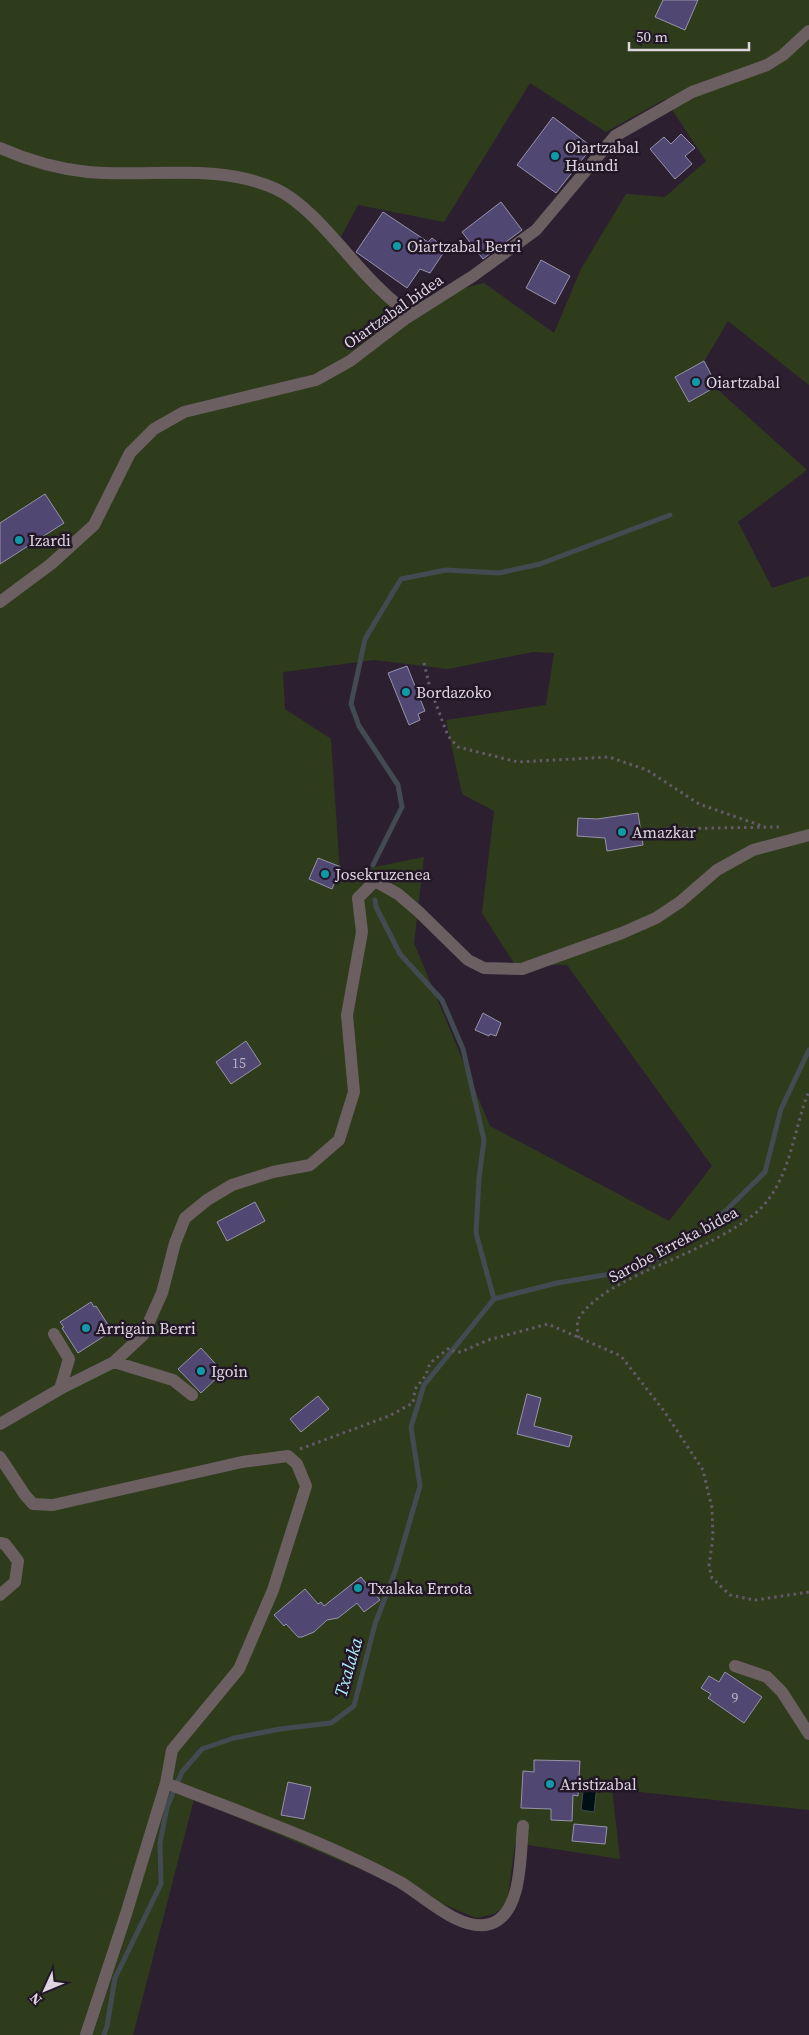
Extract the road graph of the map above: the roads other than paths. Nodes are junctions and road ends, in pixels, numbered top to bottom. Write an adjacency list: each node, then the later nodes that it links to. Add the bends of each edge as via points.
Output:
1 (809, 31): 3 (street, Oiartzabal bidea, via 767,65 692,92 615,136 536,230)
2 (0, 148): 3 (street, via 15,155 89,172 222,175 276,189 303,208 350,260 392,300)
3 (413, 314): 4 (street, Oiartzabal bidea, via 350,361 316,380 184,412 154,429 130,453 94,525 52,564)
4 (0, 602)
5 (809, 835): 7 (street, via 753,850 724,866 656,918 522,969 484,968 468,960 419,912 376,881 358,898 362,932 348,1015 354,1092 339,1140 310,1165 232,1185 185,1218 162,1293 143,1335)
6 (54, 1334): 8 (street, via 69,1359)
7 (114, 1362): 8 (street); 9 (street, via 173,1380)
8 (60, 1389): 10 (street)
9 (192, 1395)
10 (0, 1424)
11 (0, 1457): 16 (street, via 33,1504 53,1505 242,1462 288,1456 296,1464 306,1486 273,1590 238,1669 172,1750)
12 (0, 1543): 13 (street, via 5,1544 18,1561 15,1582)
13 (0, 1595)
14 (735, 1666): 15 (street, via 766,1677 782,1692)
15 (809, 1734)
16 (168, 1784): 17 (street, via 365,1864 403,1884 442,1911 474,1926 491,1924 508,1913 516,1892); 18 (street)
17 (523, 1826)
18 (86, 2035)

